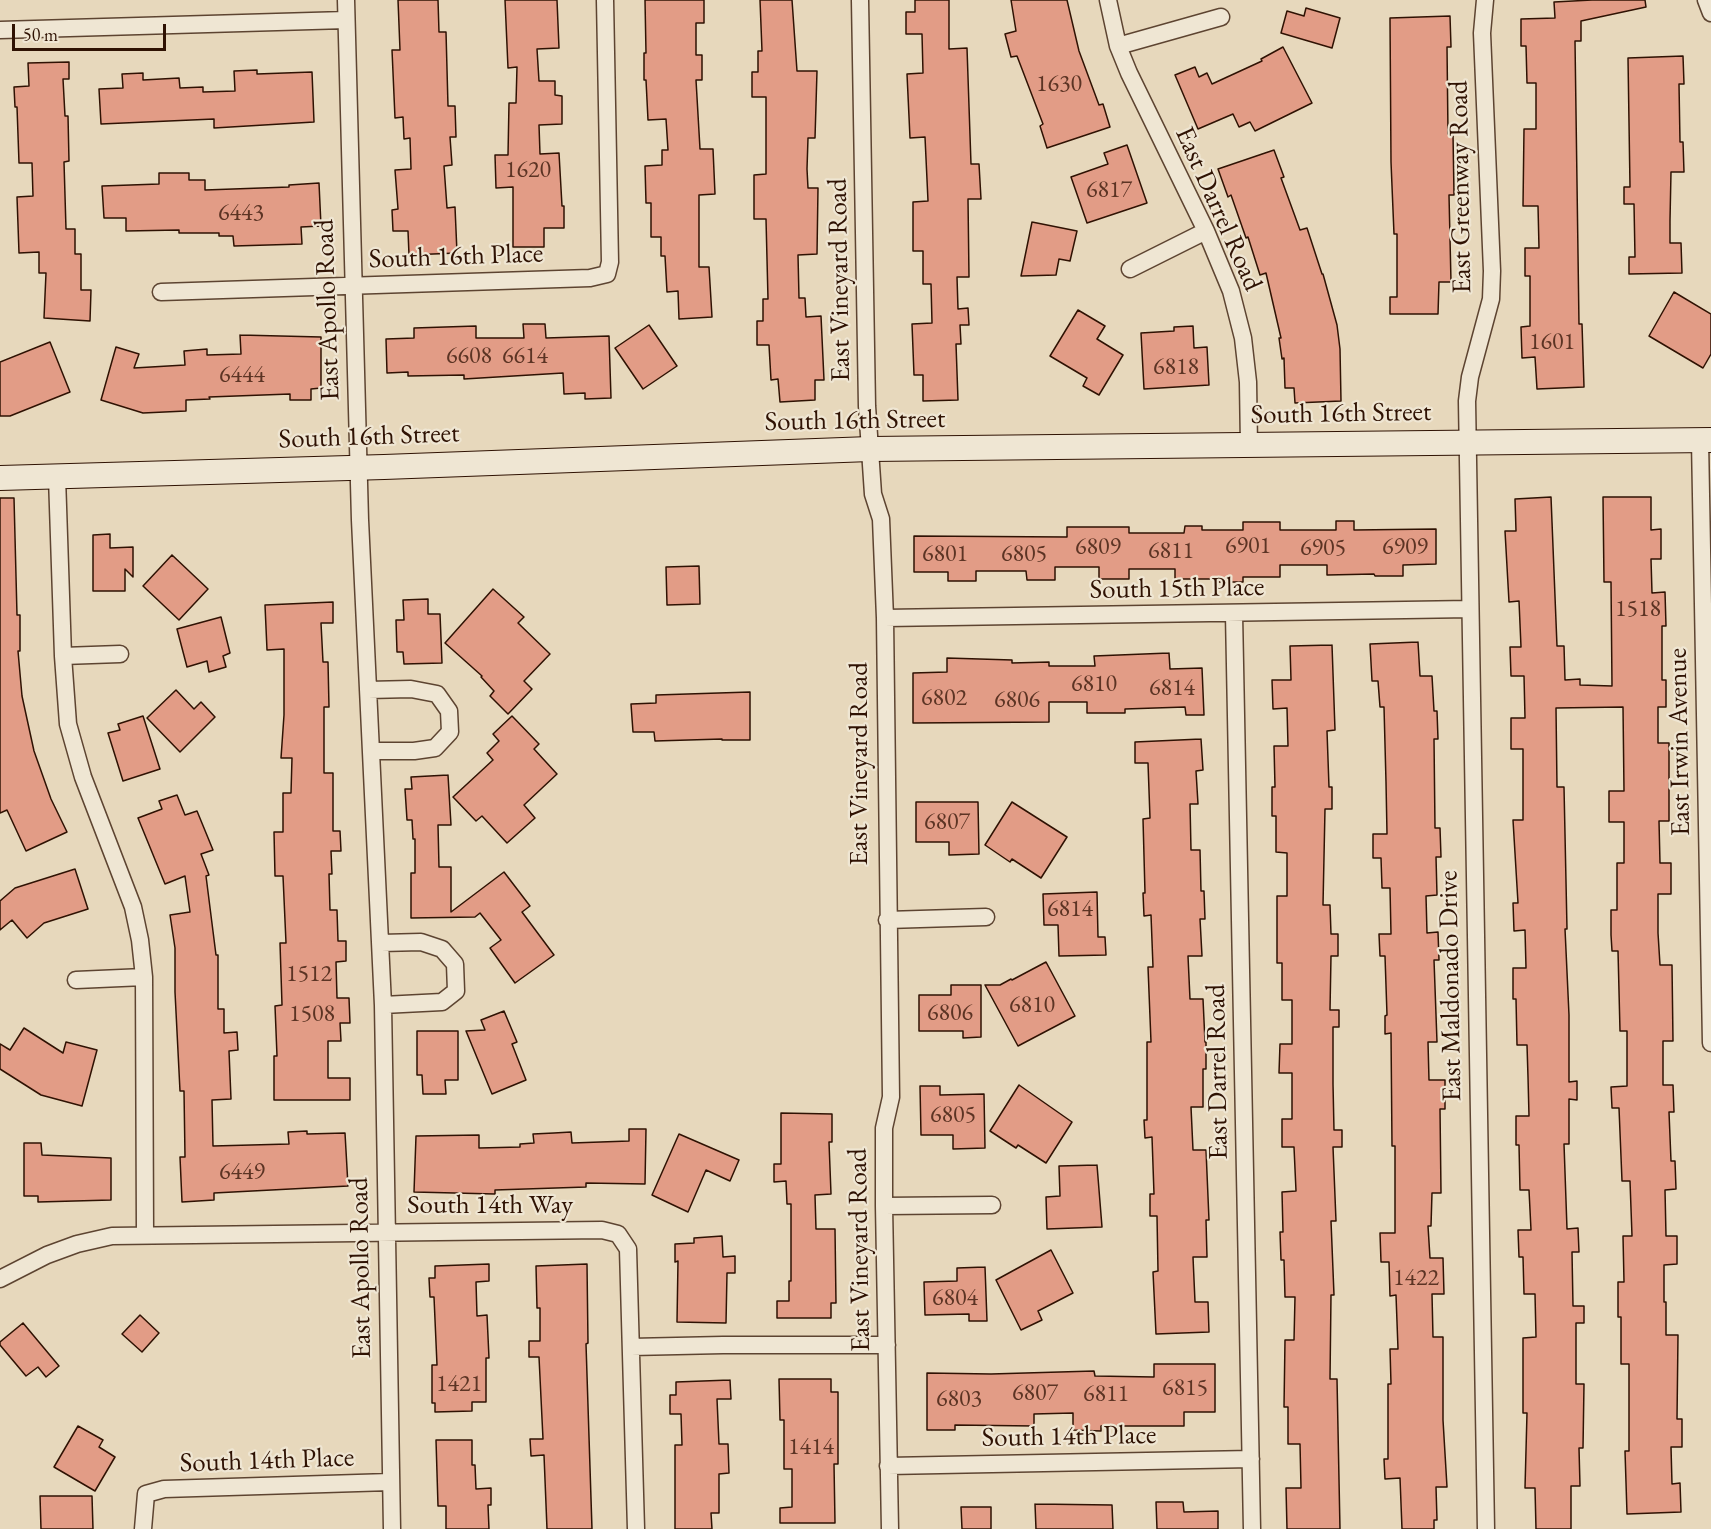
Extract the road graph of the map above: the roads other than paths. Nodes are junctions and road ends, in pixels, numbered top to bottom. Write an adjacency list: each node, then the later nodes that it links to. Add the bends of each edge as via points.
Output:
1 (346, 0): 9 (street, East Apollo Road)
2 (605, 0): 14 (street, South 16th Place, via 610,262 607,274 590,278)
3 (860, 0): 19 (street, East Vineyard Road)
4 (1108, 0): 11 (street, East Darrel Road)
5 (1485, 0): 17 (street, East Greenway Road, via 1482,33 1491,299 1470,377)
6 (1706, 0): 7 (street)
7 (1711, 14)
8 (1221, 17): 11 (street)
9 (346, 20): 10 (street); 14 (street, East Apollo Road)
10 (0, 30)
11 (1118, 46): 12 (street, East Darrel Road)
12 (1206, 231): 13 (street); 18 (street, East Darrel Road, via 1231,291 1243,338)
13 (1130, 269)
14 (353, 286): 15 (street, South 16th Place); 20 (street, East Apollo Road)
15 (161, 292)
16 (1706, 440): 17 (main road, South 16th Street); 24 (street, East Irwin Avenue)
17 (1467, 442): 18 (main road, South 16th Street); 23 (street, East Maldonado Drive)
18 (1249, 446): 19 (main road, South 16th Street)
19 (870, 449): 20 (main road, South 16th Street); 26 (street, East Vineyard Road, via 873,494 881,519)
20 (358, 468): 21 (main road, South 16th Street); 29 (street, East Apollo Road)
21 (57, 477): 22 (main road, South 16th Street); 28 (street)
22 (0, 478)
23 (1470, 609): 25 (street, South 15th Place); 53 (street, East Maldonado Drive)
24 (1707, 609): 37 (street, East Irwin Avenue)
25 (1234, 614): 26 (street, South 15th Place); 45 (street, East Darrel Road)
26 (885, 618): 32 (street, East Vineyard Road)
27 (120, 654): 28 (street)
28 (63, 656): 34 (street, via 68,724 83,777 134,908)
29 (368, 690): 30 (street, East Apollo Road); 30 (street, via 411,688 437,694 449,711 450,732 435,748)
30 (371, 751): 33 (street, East Apollo Road)
31 (986, 917): 32 (street)
32 (887, 920): 39 (street, East Vineyard Road, via 891,1097 884,1128)
33 (381, 943): 36 (street, East Apollo Road); 36 (street, via 422,942 442,949 455,964 456,992 442,1002)
34 (144, 977): 35 (street); 41 (street)
35 (76, 980)
36 (384, 1005): 40 (street, East Apollo Road)
37 (1711, 1043)
38 (992, 1205): 39 (street)
39 (884, 1206): 43 (street, East Vineyard Road)
40 (386, 1232): 41 (street, South 14th Way); 44 (street, South 14th Way, via 602,1230 618,1234 628,1249); 47 (street, East Apollo Road)
41 (145, 1234): 42 (street, South 14th Way, via 77,1244)
42 (0, 1279)
43 (888, 1345): 44 (street); 46 (street, East Vineyard Road)
44 (631, 1347): 50 (street)
45 (1251, 1459): 46 (street, South 14th Place); 52 (street, East Darrel Road)
46 (888, 1466): 51 (street, East Vineyard Road)
47 (390, 1482): 48 (street, South 14th Place, via 164,1489 146,1494); 49 (street, East Apollo Road)
48 (143, 1529)
49 (392, 1529)
50 (636, 1529)
51 (890, 1529)
52 (1252, 1529)
53 (1486, 1529)

